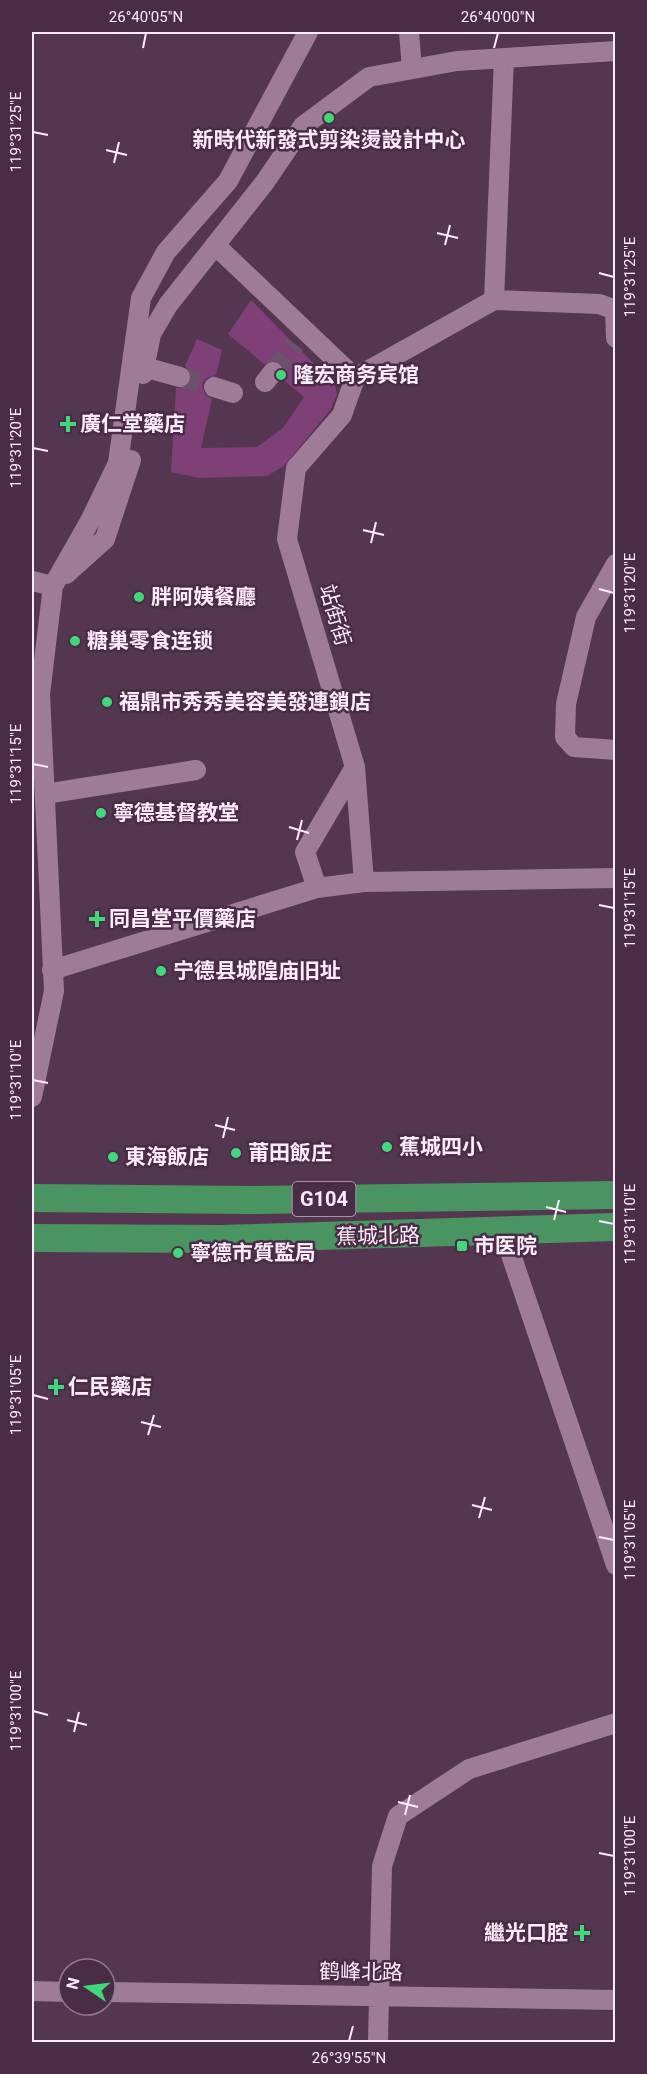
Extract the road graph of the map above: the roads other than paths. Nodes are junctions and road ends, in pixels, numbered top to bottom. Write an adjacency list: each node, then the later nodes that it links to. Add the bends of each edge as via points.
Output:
1 (308, 32): 17 (street, via 228,181 166,252 141,298 118,463)
2 (409, 32): 5 (street)
3 (615, 51): 4 (street)
4 (504, 58): 5 (street); 7 (street)
5 (412, 69): 6 (street, via 369,76 303,126)
6 (215, 245): 10 (street, via 156,324); 12 (street, via 300,338)
7 (494, 300): 8 (street, via 599,304); 12 (street)
8 (615, 309): 9 (street)
9 (615, 338)
10 (144, 367): 11 (street); 17 (street, via 130,462 105,538)
11 (180, 377)
12 (356, 378): 19 (street, 站街街, via 342,415 296,468 287,539)
13 (214, 387): 14 (street)
14 (233, 393)
15 (615, 564): 18 (street, via 586,617 566,704 565,737 574,747)
16 (32, 581): 17 (street)
17 (53, 586): 21 (street, via 40,694)
18 (615, 750)
19 (355, 767): 23 (street, 站街街); 24 (street, via 305,852)
20 (196, 770): 21 (street)
21 (45, 794): 25 (street)
22 (615, 878): 23 (street)
23 (364, 882): 24 (street)
24 (317, 888): 25 (street)
25 (52, 970): 26 (street, via 54,991)
26 (32, 1097)
27 (615, 1195): 28 (highway, 蕉城北路 / G104, via 250,1200)
28 (32, 1198)
29 (615, 1227): 30 (highway, 蕉城北路 / G104)
30 (503, 1231): 31 (highway, 蕉城北路 / G104, via 221,1239); 32 (street)
31 (32, 1239)
32 (615, 1565)
33 (615, 1723): 37 (street, via 469,1769 398,1816 382,1866)
34 (32, 1991): 35 (street)
35 (57, 1992)
36 (117, 1992): 37 (street, 鹤峰北路)
37 (379, 1996): 38 (street, 鹤峰北路); 39 (street)
38 (615, 2000)
39 (378, 2043)

